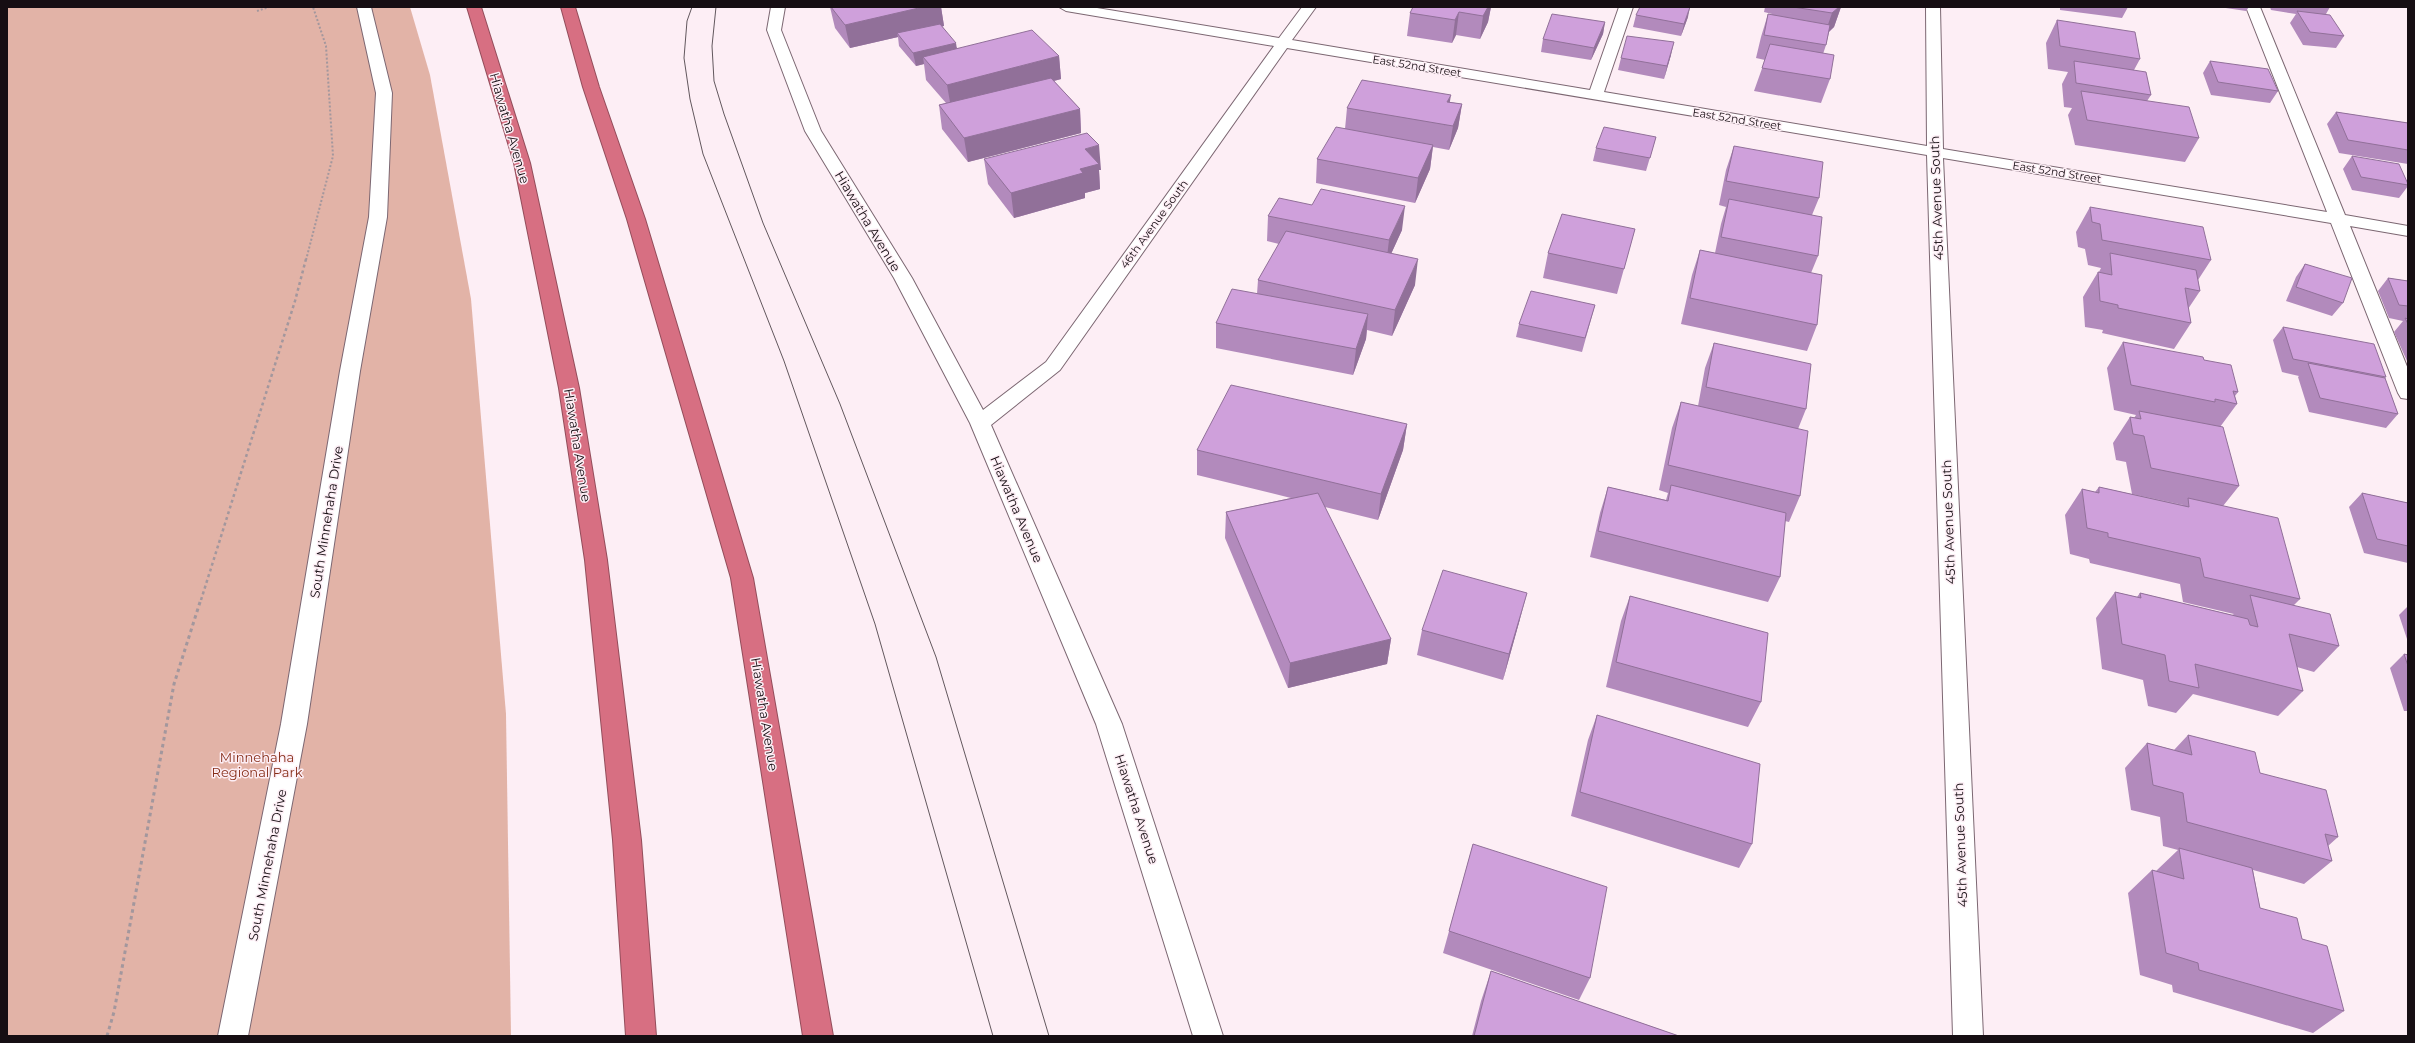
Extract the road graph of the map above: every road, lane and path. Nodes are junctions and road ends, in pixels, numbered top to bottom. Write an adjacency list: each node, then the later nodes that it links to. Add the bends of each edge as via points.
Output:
1 (269, 7): 12 (path)
2 (313, 7): 20 (path, via 326,46 333,156 295,301 174,684 114,1012)
3 (364, 7): 21 (street, South Minnehaha Drive, via 384,93 378,218 350,371 294,724)
4 (474, 7): 22 (highway, Hiawatha Avenue, via 522,163 569,388 596,560 627,840)
5 (568, 7): 23 (highway, Hiawatha Avenue, via 591,87 636,219 742,578)
6 (778, 7): 19 (street, Hiawatha Avenue, via 774,30 813,131 903,278)
7 (1066, 7): 13 (street, East 52nd Street)
8 (1310, 7): 13 (street, 46th Avenue South)
9 (1626, 7): 14 (street)
10 (1933, 7): 15 (street, 45th Avenue South)
11 (2253, 7): 16 (street)
12 (257, 11)
13 (1284, 44): 14 (street, East 52nd Street); 19 (street, 46th Avenue South, via 1053,366)
14 (1596, 96): 15 (street, East 52nd Street)
15 (1934, 152): 16 (street, East 52nd Street); 25 (street, 45th Avenue South)
16 (2340, 219): 17 (street, East 52nd Street); 18 (street)
17 (2408, 231)
18 (2408, 393)
19 (980, 423): 24 (street, Hiawatha Avenue, via 1109,724)
20 (107, 1036)
21 (234, 1036)
22 (641, 1036)
23 (818, 1036)
24 (1208, 1036)
25 (1968, 1036)

